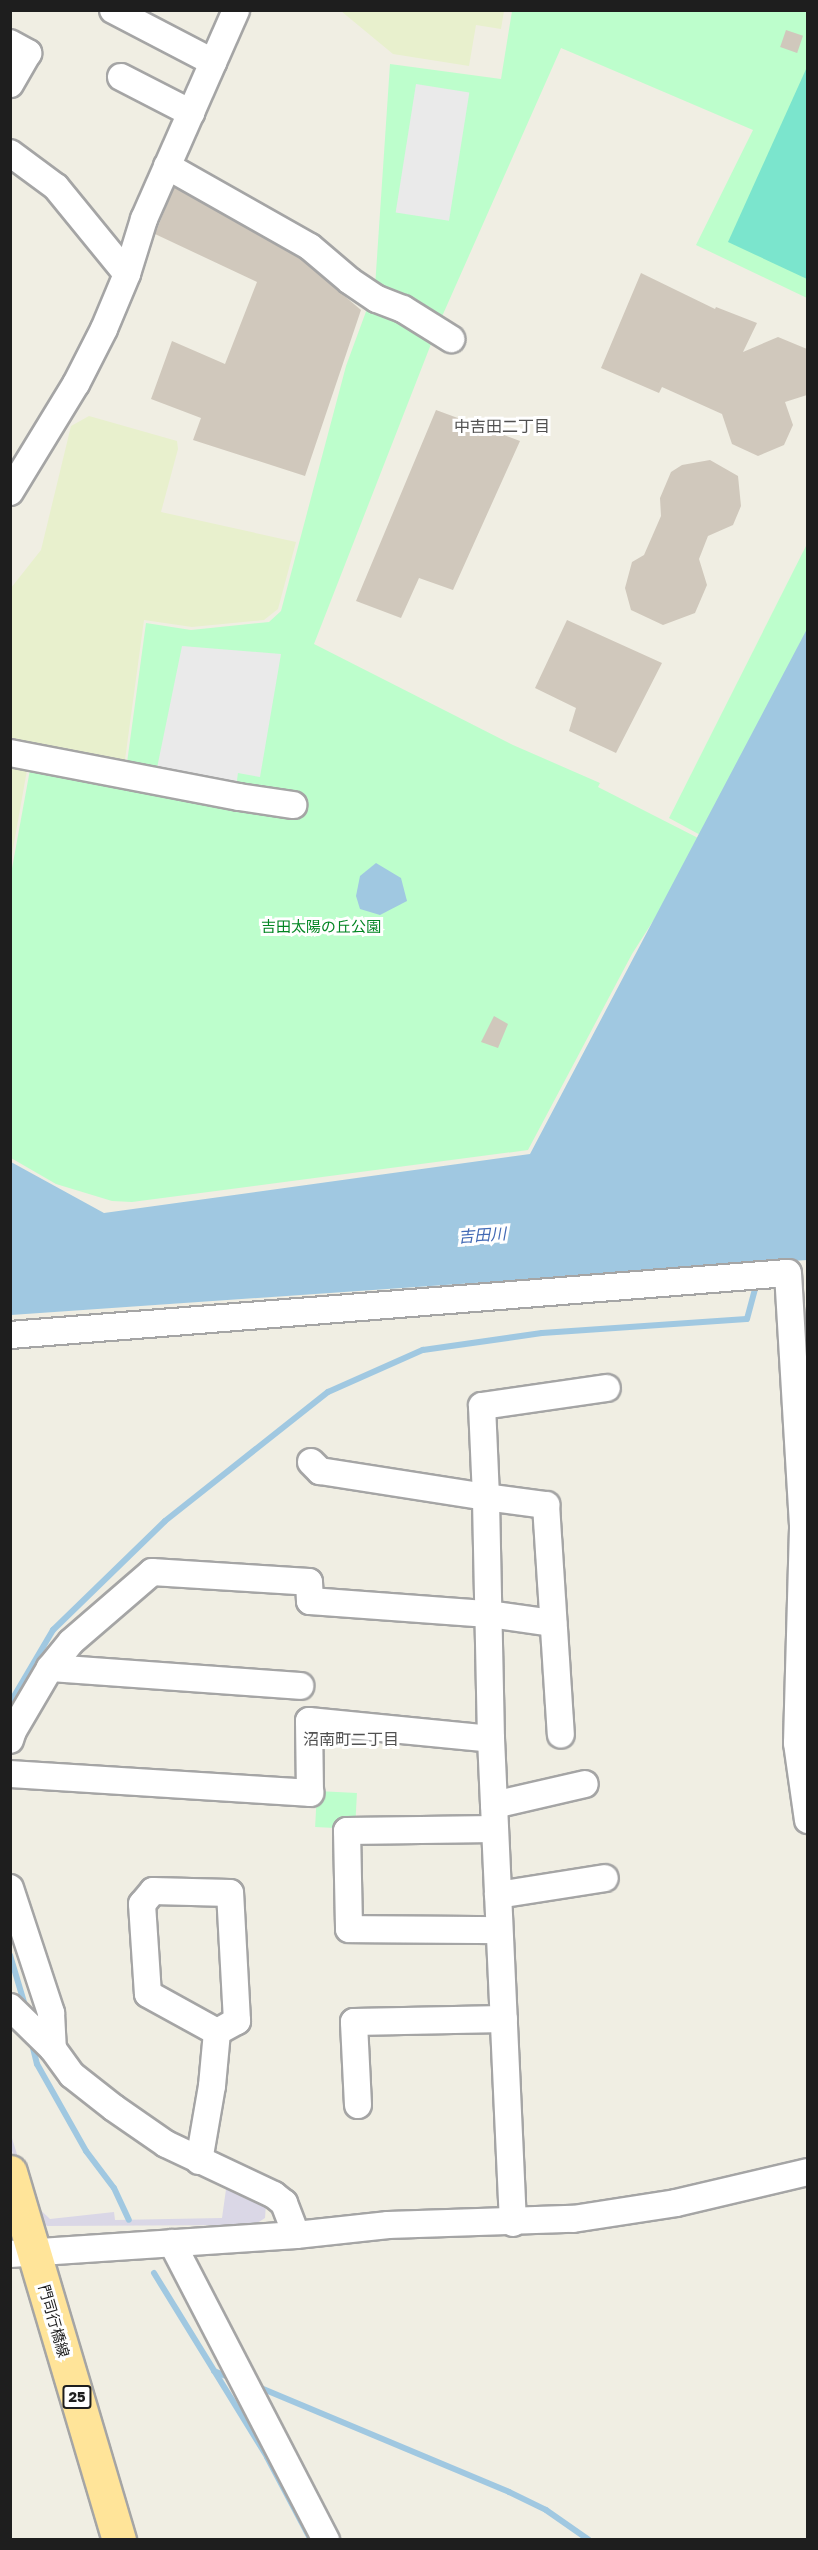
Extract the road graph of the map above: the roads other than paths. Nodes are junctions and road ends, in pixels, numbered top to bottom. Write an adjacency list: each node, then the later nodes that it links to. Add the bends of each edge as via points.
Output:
1 (113, 10): 5 (street)
2 (242, 10): 3 (street)
3 (235, 11): 5 (street)
4 (10, 43): 7 (street, via 27,53)
5 (213, 62): 8 (street)
6 (121, 77): 8 (street)
7 (10, 84)
8 (190, 113): 10 (street)
9 (10, 153): 11 (street, via 56,188)
10 (167, 166): 11 (street, via 144,219); 12 (street, via 310,248 377,299 403,309)
11 (127, 274): 13 (street, via 76,384)
12 (451, 339)
13 (10, 492)
14 (10, 753): 15 (street)
15 (293, 805)
16 (10, 1335): 24 (street, via 788,1273 803,1528)
17 (607, 1388): 19 (street, via 482,1406)
18 (311, 1462): 19 (street, via 320,1471)
19 (486, 1497): 20 (street); 21 (street, via 546,1504)
20 (489, 1614): 21 (street); 22 (street, via 310,1601 309,1582 152,1572 71,1642); 26 (street)
21 (553, 1623): 25 (street)
22 (50, 1668): 23 (street); 27 (street)
23 (300, 1686)
24 (803, 1701): 31 (street, via 797,1743)
25 (561, 1735)
26 (491, 1739): 28 (street, via 309,1721 310,1793); 30 (street)
27 (10, 1740)
28 (10, 1774)
29 (585, 1784): 30 (street)
30 (494, 1817): 34 (street); 35 (street, via 347,1831 349,1929)
31 (807, 1820)
32 (605, 1878): 34 (street)
33 (10, 1888): 39 (street, via 51,2013)
34 (498, 1895): 35 (street)
35 (499, 1930): 37 (street)
36 (12, 2009): 39 (street)
37 (504, 2019): 40 (street, via 354,2022); 44 (street)
38 (217, 2032): 38 (street, via 237,2022 230,1893 153,1892 142,1904 148,1994); 41 (street)
39 (50, 2046): 41 (street, via 72,2075 114,2108 166,2144)
40 (358, 2105)
41 (199, 2161): 45 (street, via 274,2195 284,2204)
42 (10, 2172): 47 (main road, 門司行橋線 / 25)
43 (807, 2172): 44 (street, via 676,2203 573,2219)
44 (513, 2223): 45 (street, via 388,2224)
45 (296, 2235): 46 (street)
46 (151, 2244): 47 (street); 49 (street)
47 (22, 2254): 48 (main road, 門司行橋線 / 25)
48 (119, 2540)
49 (326, 2540)

